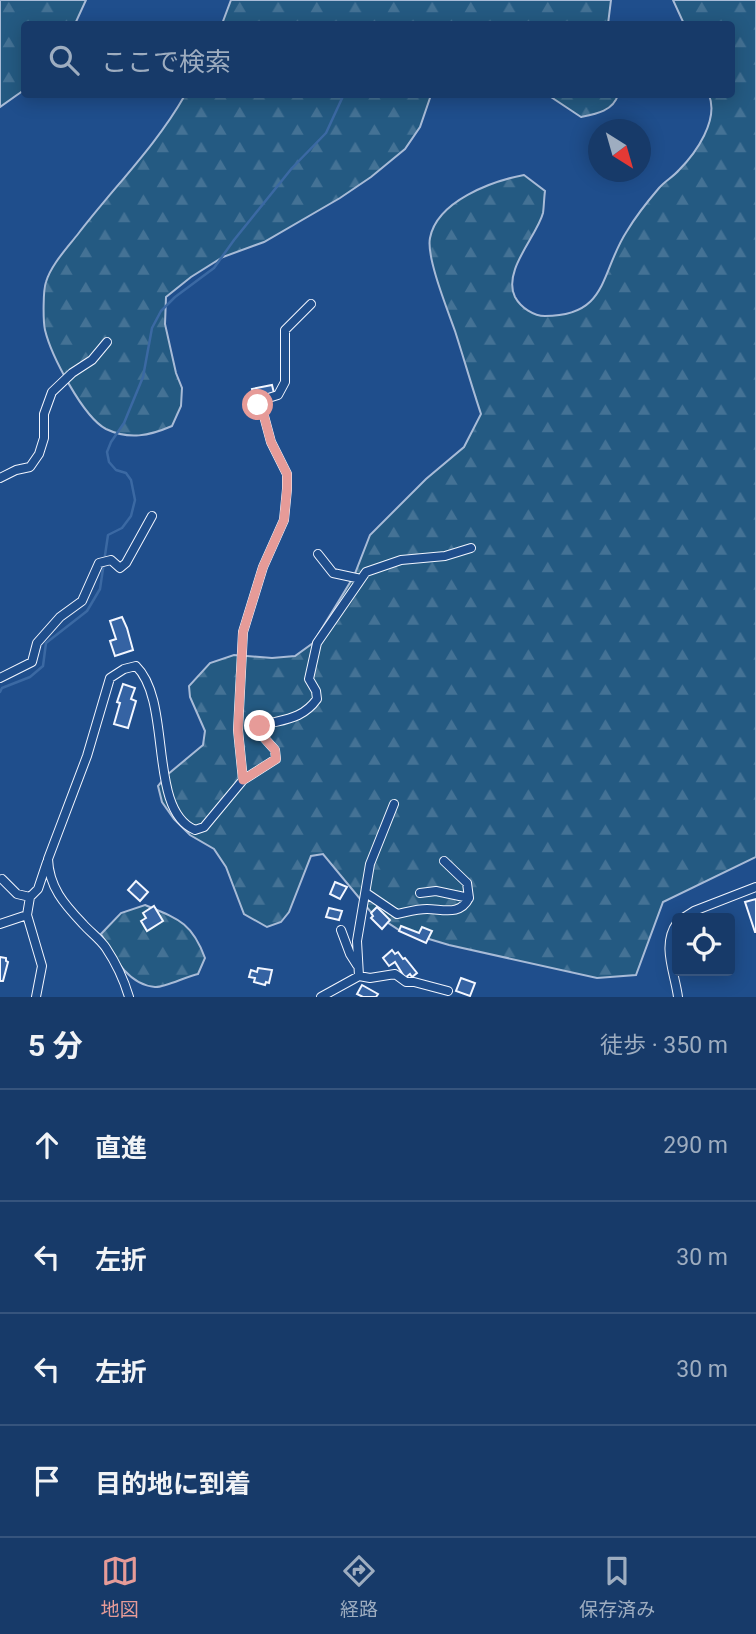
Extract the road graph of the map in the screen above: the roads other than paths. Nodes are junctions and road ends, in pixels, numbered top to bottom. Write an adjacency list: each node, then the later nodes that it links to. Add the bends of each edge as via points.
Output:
1 (311, 304): 9 (street, via 285,330 285,382 278,395 258,405 287,474 287,489 284,520 263,567 243,632 238,730)
2 (107, 342): 3 (street, via 52,392 44,414 44,438 30,467)
3 (0, 478)
4 (152, 516): 8 (street, via 126,563 120,568 110,560 99,563 82,601 37,643 32,662)
5 (471, 548): 7 (street, via 401,560 366,572)
6 (318, 554): 7 (street, via 333,573)
7 (361, 579): 9 (street, via 317,643 309,679 317,699 300,716 260,726 258,731 275,750 276,759)
8 (0, 678)
9 (243, 780): 11 (street, via 204,827 188,827 168,794 159,729 144,673 136,666 124,668 110,678 87,756)
10 (394, 804): 15 (street, via 370,864)
11 (48, 859): 17 (street, via 38,889); 29 (street, via 57,893 105,946)
12 (444, 861): 18 (street, via 467,883)
13 (2, 879): 17 (street, via 17,894)
14 (756, 887): 19 (street)
15 (366, 893): 18 (street, via 397,914 457,910); 24 (street, via 359,919)
16 (420, 893): 18 (street, via 436,891)
17 (30, 897): 20 (street)
18 (469, 898)
19 (691, 913)
20 (27, 915): 21 (street); 30 (street, via 42,966)
21 (0, 925)
22 (341, 929): 24 (street)
23 (672, 933): 25 (street)
24 (358, 965): 26 (street)
25 (672, 966)
26 (359, 976): 28 (street, via 395,974 406,982); 32 (street)
27 (674, 976): 33 (street)
28 (448, 991)
29 (129, 996): 31 (street)
30 (36, 997)
31 (119, 997)
32 (321, 997)
33 (678, 997)

